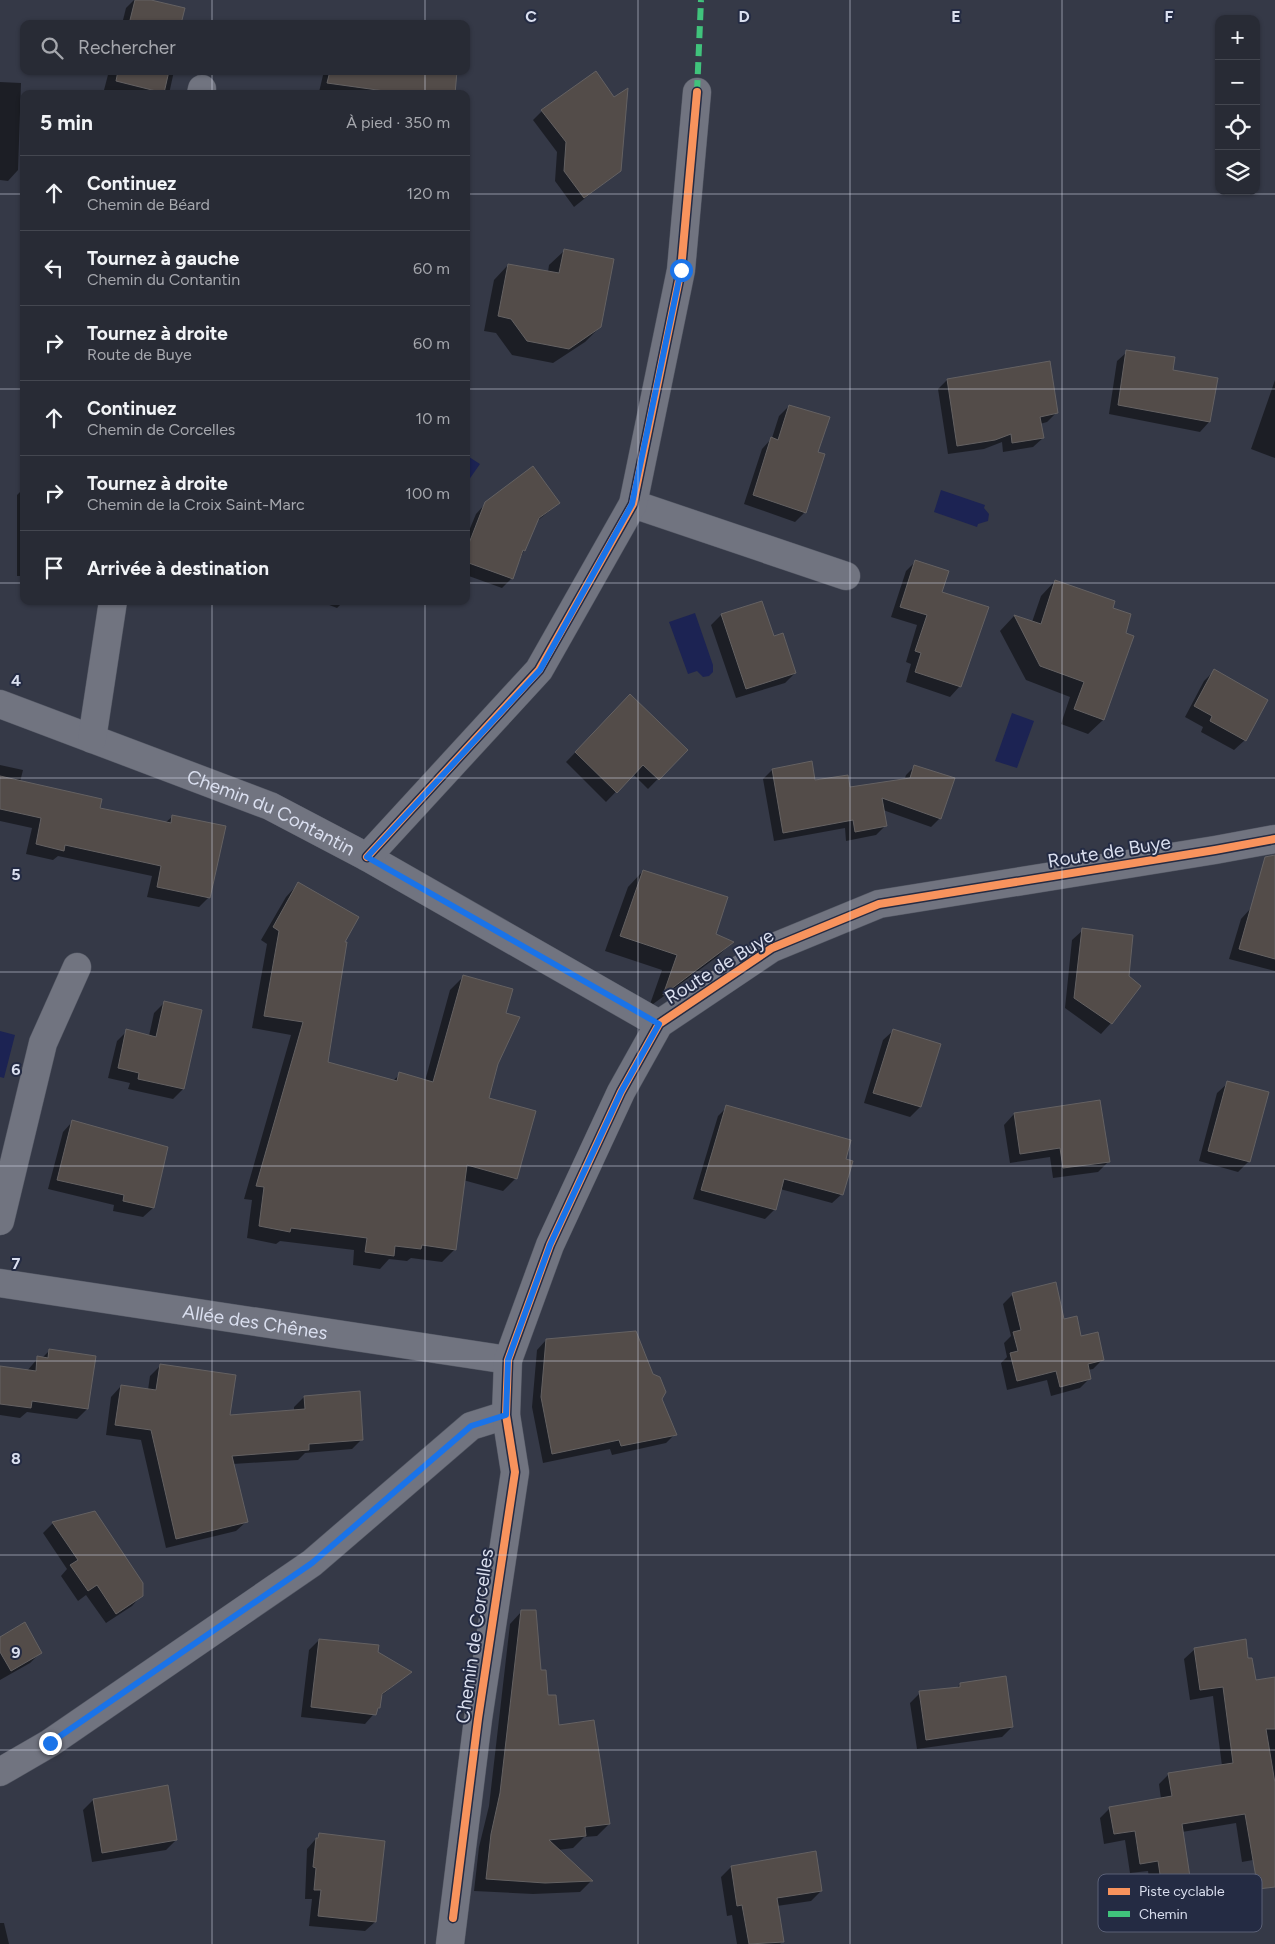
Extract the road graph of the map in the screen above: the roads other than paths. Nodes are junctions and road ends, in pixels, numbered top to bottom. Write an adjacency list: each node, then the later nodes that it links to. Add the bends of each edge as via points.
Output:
1 (697, 92): 2 (street, via 681,270)
2 (632, 504): 3 (street); 8 (street, via 540,670)
3 (846, 576)
4 (112, 605): 6 (street)
5 (0, 704): 6 (street, Chemin du Contantin)
6 (92, 739): 8 (street, Chemin du Contantin, via 270,806)
7 (1275, 838): 10 (street, Route de Buye, via 879,904 772,948)
8 (367, 857): 10 (street, Chemin du Contantin)
9 (76, 967): 11 (street, via 43,1043)
10 (659, 1024): 13 (street, Route de Buye, via 621,1092 550,1245)
11 (0, 1221)
12 (0, 1283): 13 (street, Allée des Chênes)
13 (508, 1360): 14 (street, Chemin de Corcelles)
14 (506, 1415): 15 (street, via 471,1426 312,1563 50,1743); 16 (street, Chemin de Corcelles, via 515,1472 478,1719)
15 (0, 1772)
16 (450, 1944)

